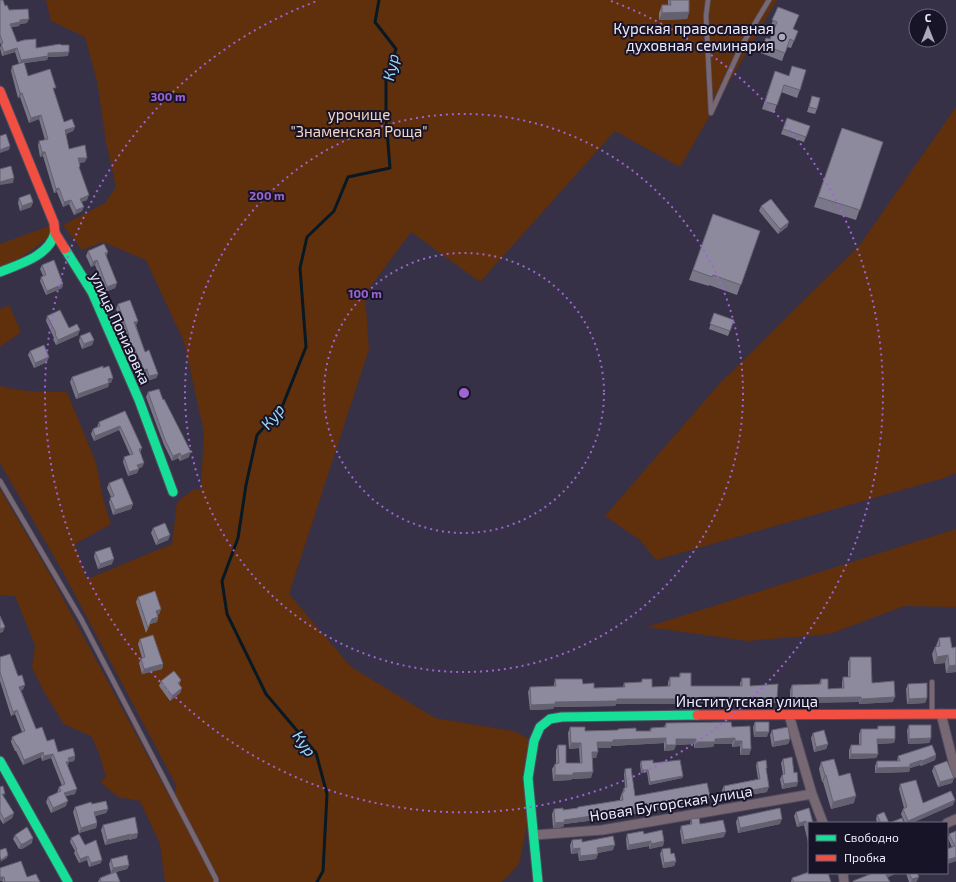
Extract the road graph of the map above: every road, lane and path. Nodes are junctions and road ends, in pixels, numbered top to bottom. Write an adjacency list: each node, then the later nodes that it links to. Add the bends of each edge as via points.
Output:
1 (708, 0): 2 (lane, via 706,16 711,114 742,45)
2 (769, 0)
3 (0, 91): 4 (street, улица Понизовка, via 54,222)
4 (55, 233): 5 (street, via 52,242 45,249); 7 (street, улица Понизовка, via 92,292 139,400)
5 (0, 272)
6 (0, 481): 18 (lane, via 81,619)
7 (173, 492)
8 (932, 682): 9 (lane)
9 (937, 714): 10 (street, Институтская улица); 11 (street, Институтская улица); 13 (street)
10 (956, 714)
11 (789, 715): 14 (street); 16 (street, Институтская улица, via 644,715 550,719 540,727 534,741 528,778)
12 (0, 761): 17 (street)
13 (956, 773)
14 (812, 794): 15 (street); 16 (street, Новая Бугорская улица, via 602,830)
15 (823, 822)
16 (534, 834): 19 (street)
17 (68, 882)
18 (216, 882)
19 (538, 882)

